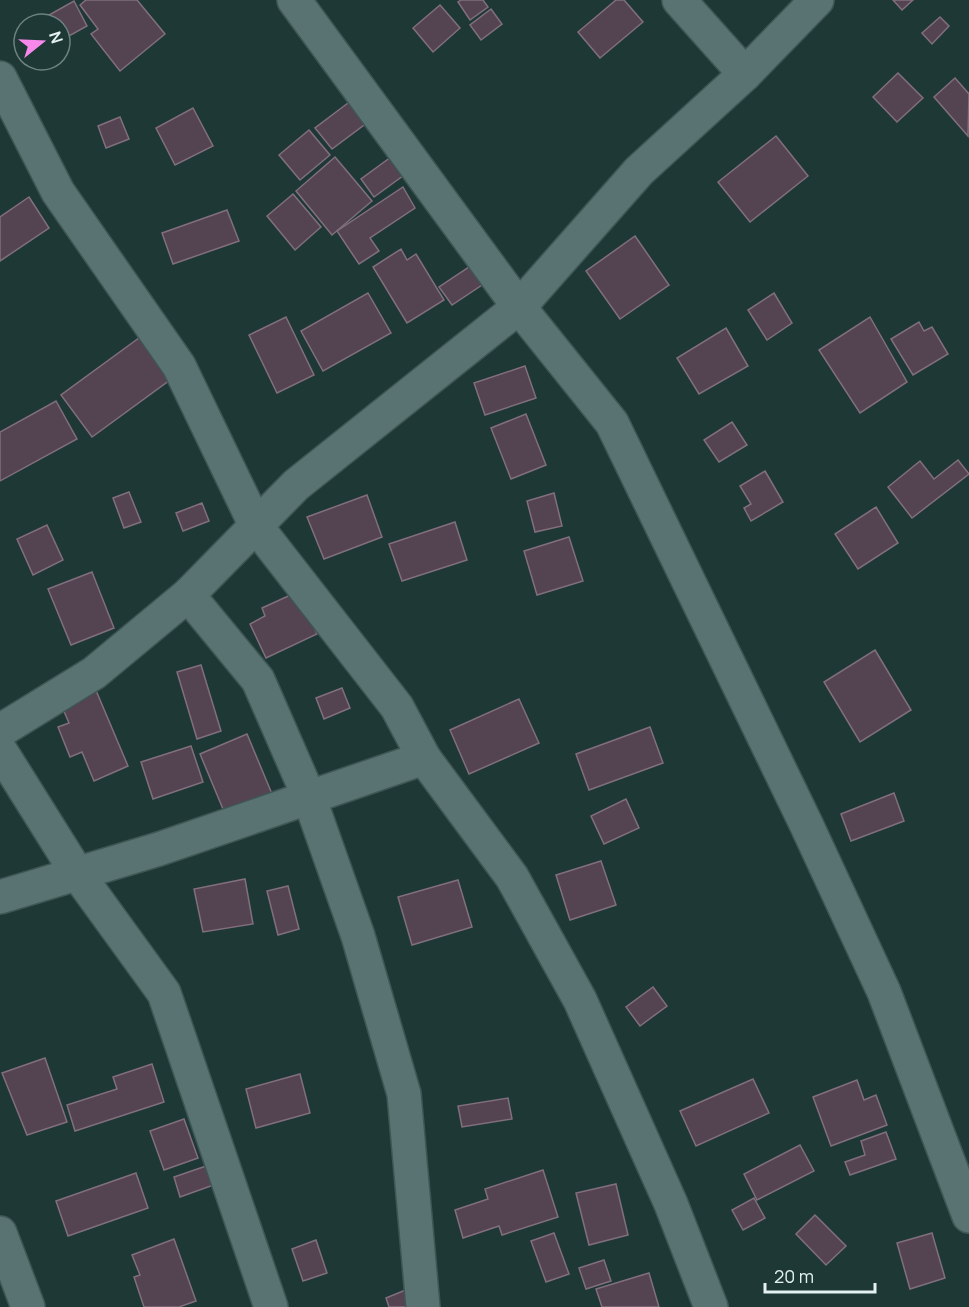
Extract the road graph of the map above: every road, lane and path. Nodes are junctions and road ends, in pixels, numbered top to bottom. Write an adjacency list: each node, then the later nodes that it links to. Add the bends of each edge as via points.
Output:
1 (294, 0): 6 (street)
2 (679, 0): 4 (street)
3 (817, 0): 4 (street)
4 (745, 74): 6 (street, via 639,171)
5 (0, 78): 7 (street, via 58,192 180,366)
6 (519, 307): 7 (street, via 296,485); 15 (street, via 612,423 884,992)
7 (256, 526): 8 (street); 11 (street, via 397,707)
8 (188, 595): 9 (street, via 94,673); 12 (street, via 258,680)
9 (0, 731)
10 (0, 750): 13 (street)
11 (424, 758): 12 (street); 20 (street, via 512,877 579,1000 671,1204)
12 (309, 797): 13 (street); 19 (street, via 358,936 404,1094)
13 (77, 873): 14 (street); 18 (street, via 164,993)
14 (0, 897)
15 (969, 1216)
16 (0, 1233): 17 (street)
17 (28, 1307)
18 (271, 1307)
19 (423, 1307)
20 (711, 1307)

